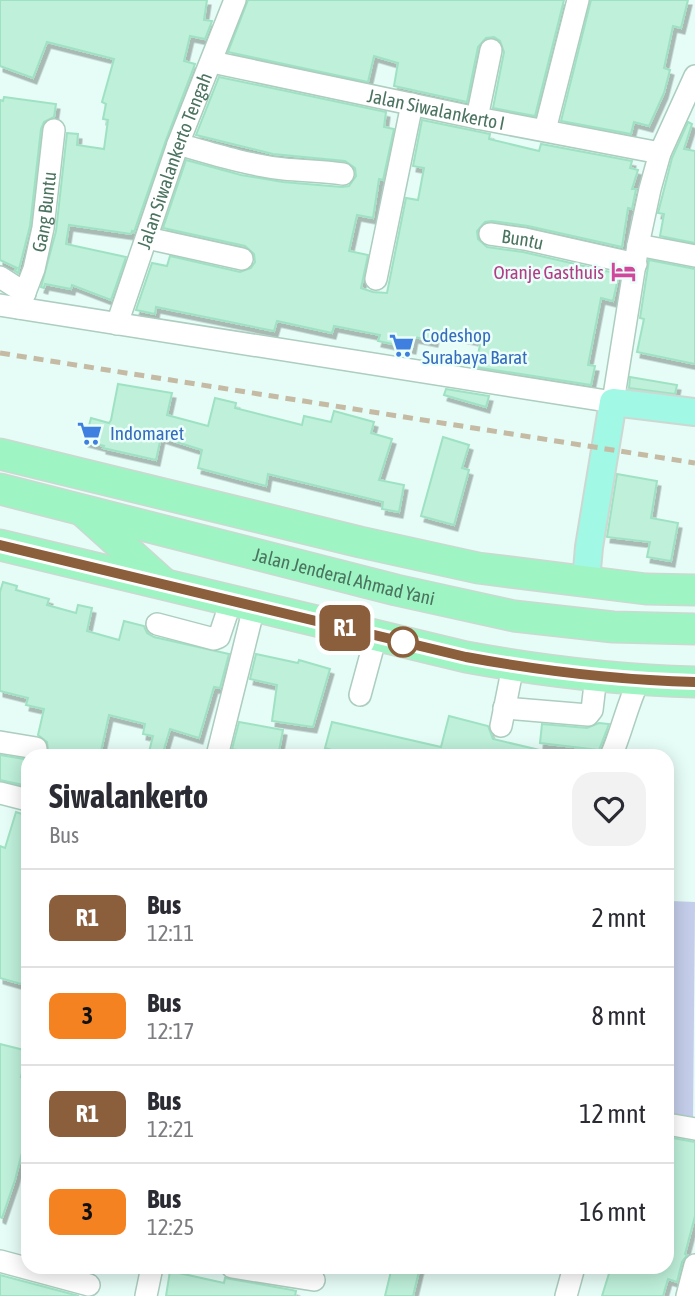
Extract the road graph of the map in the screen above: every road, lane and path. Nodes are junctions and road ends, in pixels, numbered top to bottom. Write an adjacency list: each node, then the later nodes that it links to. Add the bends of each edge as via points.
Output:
1 (234, 0): 4 (street, Jalan Siwalankerto Tengah)
2 (579, 0): 10 (street)
3 (491, 50): 8 (street)
4 (212, 62): 7 (street, Jalan Siwalankerto I); 11 (street, Jalan Siwalankerto Tengah)
5 (695, 76): 6 (street)
6 (689, 103): 12 (street)
7 (412, 104): 8 (street, Jalan Siwalankerto I); 20 (street)
8 (477, 118): 10 (street, Jalan Siwalankerto I)
9 (54, 130): 21 (street, Gang Buntu, via 34,269)
10 (545, 130): 12 (street, Jalan Siwalankerto I)
11 (178, 144): 13 (street, via 243,162); 15 (street, Jalan Siwalankerto Tengah)
12 (660, 153): 16 (street)
13 (343, 174)
14 (490, 234): 16 (street, Buntu)
15 (147, 238): 18 (street); 22 (street, Jalan Siwalankerto Tengah)
16 (637, 254): 17 (street, Buntu); 23 (street)
17 (695, 256)
18 (242, 258)
19 (0, 277): 21 (street)
20 (376, 279)
21 (15, 302): 22 (street)
22 (117, 324): 23 (street)
23 (613, 402): 24 (main road); 29 (main road)
24 (695, 412)
25 (0, 454): 29 (highway, Jalan Jenderal Ahmad Yani, via 465,565)
26 (0, 489): 27 (highway, Jalan Jenderal Ahmad Yani)
27 (80, 508): 30 (highway); 34 (highway, Jalan Jenderal Ahmad Yani, via 514,616 613,628)
28 (0, 545): 30 (highway)
29 (586, 581): 31 (highway, Jalan Jenderal Ahmad Yani)
30 (165, 585): 32 (highway)
31 (695, 590)
32 (243, 604): 33 (street, via 214,639); 35 (highway); 43 (street)
33 (157, 624)
34 (695, 629)
35 (376, 636): 36 (highway); 40 (street)
36 (513, 666): 37 (highway); 37 (street, via 502,717 588,715)
37 (596, 676): 38 (highway)
38 (639, 680): 39 (highway); 44 (street)
39 (695, 682)
40 (360, 695)
41 (0, 742): 42 (street)
42 (36, 749)
43 (218, 749)
44 (614, 749)
45 (0, 793): 46 (street)
46 (21, 797)
47 (674, 1125): 48 (street)
48 (695, 1129)
49 (0, 1261): 51 (street)
50 (695, 1265): 60 (street)
51 (21, 1266)
52 (53, 1274): 57 (street)
53 (151, 1274): 58 (street)
54 (273, 1274): 56 (street)
55 (572, 1274): 59 (street)
56 (314, 1281)
57 (89, 1283)
58 (146, 1296)
59 (566, 1296)
60 (687, 1296)

